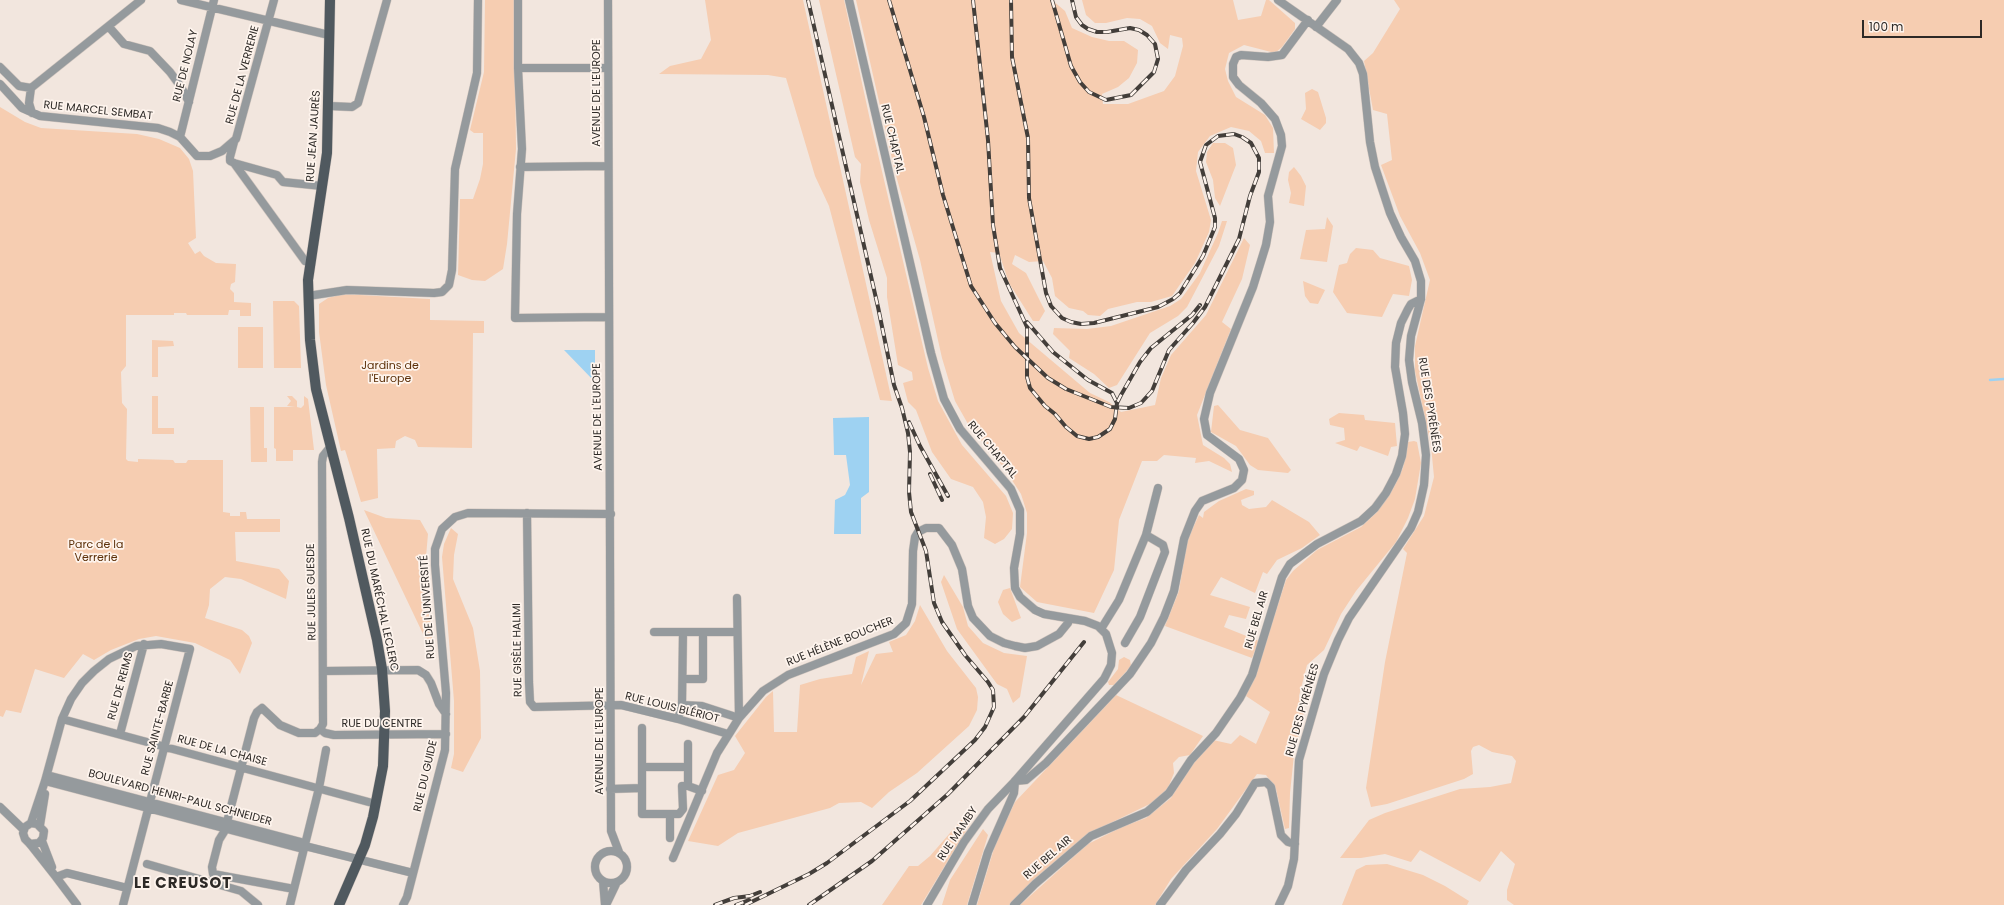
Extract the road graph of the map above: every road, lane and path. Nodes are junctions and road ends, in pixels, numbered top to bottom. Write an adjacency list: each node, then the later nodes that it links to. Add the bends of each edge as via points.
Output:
1 (141, 0): 15 (street)
2 (181, 0): 12 (street)
3 (274, 0): 13 (street, RUE DE LA VERRERIE)
4 (330, 0): 17 (main road, RUE JEAN JAURÈS)
5 (387, 0): 24 (street, via 358,103 352,107)
6 (478, 0): 34 (street, via 477,74 454,168 450,285 442,292 434,293 347,290)
7 (518, 0): 19 (street)
8 (608, 0): 20 (street, AVENUE DE L'EUROPE)
9 (850, 0): 43 (street, RUE CHAPTAL, via 931,353 944,399 960,429 1003,478 1016,499 1020,522 1014,579 1020,597 1039,612)
10 (1278, 0): 14 (street, RUE DES PYRÉNÉES)
11 (1337, 0): 16 (street)
12 (213, 4): 13 (street); 23 (street, RUE DE NOLAY)
13 (268, 20): 17 (street); 27 (street, RUE DE LA VERRERIE)
14 (1308, 20): 16 (street, RUE DES PYRÉNÉES); 74 (street, via 1282,55 1268,57 1240,54 1236,57 1232,70 1238,85 1275,118 1282,146 1268,196 1270,222 1254,288 1210,393 1204,419 1207,435 1239,459 1244,470 1242,480 1234,488 1202,500 1194,511 1184,539 1174,591 1164,617 1151,643 1130,674 1046,763 1026,780)
15 (108, 26): 22 (street); 23 (street, via 124,44 150,51 182,87)
16 (1316, 27): 35 (street, RUE DES PYRÉNÉES, via 1348,49 1359,63 1363,74 1375,167 1390,213 1419,270)
17 (329, 34): 24 (main road, RUE JEAN JAURÈS)
18 (0, 67): 22 (street, via 19,86)
19 (518, 68): 20 (street); 31 (street, via 522,149)
20 (607, 68): 30 (street, AVENUE DE L'EUROPE)
21 (0, 84): 25 (street, RUE MARCEL SEMBAT, via 22,108)
22 (31, 88): 25 (street, RUE MARCEL SEMBAT, via 29,103)
23 (188, 102): 26 (street, RUE DE NOLAY)
24 (329, 106): 32 (main road, RUE JEAN JAURÈS, via 326,164)
25 (32, 113): 26 (street, RUE MARCEL SEMBAT, via 48,118 158,128)
26 (180, 137): 28 (street, RUE MARCEL SEMBAT)
27 (234, 142): 28 (street, RUE DE LA VERRERIE, via 222,151); 29 (street, via 230,157 230,161)
28 (200, 157)
29 (234, 163): 32 (street, via 277,175 282,182); 33 (street)
30 (608, 166): 31 (street); 36 (street, AVENUE DE L'EUROPE)
31 (520, 167): 36 (street, via 515,318)
32 (322, 186): 34 (main road, RUE JEAN JAURÈS, via 310,262)
33 (305, 261)
34 (308, 296): 37 (main road, RUE DU MARÉCHAL LECLERC, via 316,389)
35 (1421, 299): 92 (street, RUE DES PYRÉNÉES, via 1409,349 1410,371 1422,423 1426,455 1424,486 1418,512 1411,528 1350,618 1324,674 1299,760); 118 (street, RUE BEL AIR, via 1411,304 1408,309 1396,342 1394,367 1405,434 1402,456 1386,493 1361,521 1317,544 1290,564 1282,577 1252,675 1240,698 1216,733 1191,760 1169,794 1147,812 1091,836)
36 (608, 317): 40 (street, AVENUE DE L'EUROPE)
37 (330, 446): 51 (main road, RUE DU MARÉCHAL LECLERC, via 373,620); 52 (street, RUE JULES GUESDE, via 322,462)
38 (1158, 488): 41 (street)
39 (527, 513): 40 (street, RUE DE L'UNIVERSITÉ); 55 (street, RUE GISÈLE HALIMI, via 530,702 534,708); 56 (street, RUE DE L'UNIVERSITÉ, via 460,515 446,524 440,535 435,549 435,565)
40 (611, 514): 55 (street, AVENUE DE L'EUROPE)
41 (1146, 535): 44 (street, via 1119,600); 49 (street, via 1163,545 1165,552 1140,618)
42 (736, 598): 48 (street)
43 (1069, 619): 44 (street, RUE CHAPTAL, via 1094,623); 57 (street, RUE HÉLÈNE BOUCHER, via 1059,634 1037,646 1015,646 990,636 973,618 968,606 962,569 952,545 939,528 926,528 915,537 912,604 901,630 788,675 763,692)
44 (1101, 629): 74 (street, via 1111,646 1112,660 1109,670)
45 (654, 632): 46 (street)
46 (683, 632): 47 (street); 53 (street)
47 (703, 632): 48 (street); 53 (street, via 703,679)
48 (737, 632): 57 (street)
49 (1125, 643)
50 (144, 644): 58 (street, via 123,651 94,671 71,699); 62 (street, RUE DE REIMS); 68 (street, RUE SAINTE-BARBE, via 190,649)
51 (382, 669): 52 (street); 56 (street, RUE DU GUIDE, via 411,669 422,672 431,683); 65 (main road, RUE DU MARÉCHAL LECLERC)
52 (324, 671): 61 (street, RUE JULES GUESDE, via 325,718)
53 (683, 679): 54 (street)
54 (682, 705): 57 (street, via 702,706); 59 (street)
55 (611, 706): 59 (street, RUE LOUIS BLÉRIOT, via 621,705); 78 (street, AVENUE DE L'EUROPE)
56 (446, 715): 63 (street, RUE DU GUIDE)
57 (738, 718): 64 (street, RUE HÉLÈNE BOUCHER)
58 (62, 719): 62 (street, RUE DE LA CHAISE); 73 (street)
59 (678, 719): 64 (street, RUE LOUIS BLÉRIOT)
60 (642, 728): 71 (street)
61 (320, 729): 65 (street, RUE DU CENTRE, via 334,735); 66 (street); 70 (street, via 308,734 289,730 262,708 254,718)
62 (120, 734): 68 (street, RUE DE LA CHAISE)
63 (446, 734): 65 (street, RUE DU CENTRE); 99 (street, RUE DU GUIDE, via 442,763)
64 (728, 734): 79 (street, RUE HÉLÈNE BOUCHER, via 717,753)
65 (385, 735): 80 (main road, RUE DU MARÉCHAL LECLERC)
66 (324, 740)
67 (688, 744): 72 (street)
68 (164, 747): 70 (street, RUE DE LA CHAISE); 81 (street, RUE SAINTE-BARBE)
69 (326, 750): 76 (street)
70 (242, 767): 76 (street, RUE DE LA CHAISE); 86 (street)
71 (642, 767): 72 (street); 77 (street)
72 (688, 767): 75 (street)
73 (46, 778): 81 (street, BOULEVARD HENRI-PAUL SCHNEIDER); 84 (street); 85 (street)
74 (1015, 781): 107 (street, RUE MAMBY, via 976,825); 117 (street, via 1014,793 988,852)
75 (688, 786): 79 (street); 83 (street, via 682,786 683,809 679,814)
76 (319, 788): 80 (street, RUE DE LA CHAISE); 93 (street)
77 (642, 788): 78 (street); 83 (street, via 642,814)
78 (610, 789): 88 (street, AVENUE DE L'EUROPE)
79 (702, 791): 96 (street, RUE HÉLÈNE BOUCHER)
80 (376, 804): 97 (main road, RUE DU MARÉCHAL LECLERC)
81 (149, 805): 86 (street, BOULEVARD HENRI-PAUL SCHNEIDER); 105 (street, RUE SAINTE-BARBE)
82 (0, 807): 87 (street)
83 (670, 814): 89 (street)
84 (31, 823): 85 (street); 87 (street)
85 (40, 825): 90 (street, via 44,831)
86 (226, 826): 93 (street, BOULEVARD HENRI-PAUL SCHNEIDER, via 301,842); 100 (street, via 219,840 212,867)
87 (24, 830): 91 (street, via 23,836)
88 (611, 834): 94 (street, AVENUE DE L'EUROPE); 95 (street, AVENUE DE L'EUROPE)
89 (670, 838)
90 (42, 840): 91 (street); 101 (street)
91 (30, 844): 101 (street)
92 (1295, 844): 119 (street, via 1288,842 1281,835 1271,787 1266,782 1255,783 1236,814 1186,870); 120 (street, RUE DES PYRÉNÉES, via 1292,874)
93 (305, 846): 97 (street, BOULEVARD HENRI-PAUL SCHNEIDER); 106 (street)
94 (604, 852): 95 (street); 102 (street, via 598,858 595,867 598,876)
95 (618, 852): 103 (street, via 625,858 628,868 624,877)
96 (673, 858)
97 (359, 860): 99 (street, BOULEVARD HENRI-PAUL SCHNEIDER); 112 (main road, RUE DU MARÉCHAL LECLERC)
98 (147, 864): 104 (street)
99 (413, 873): 113 (street, RUE DU GUIDE)
100 (213, 874): 104 (street); 106 (street)
101 (56, 876): 105 (street, via 67,873); 108 (street)
102 (603, 880): 103 (street); 114 (street)
103 (617, 882): 114 (street)
104 (212, 883): 110 (street, via 241,891)
105 (127, 888): 109 (street, RUE SAINTE-BARBE)
106 (294, 889): 111 (street)
107 (933, 895): 115 (street, RUE MAMBY); 116 (street)
108 (77, 905)
109 (123, 905)
110 (258, 905)
111 (290, 905)
112 (339, 905)
113 (403, 905)
114 (606, 905)
115 (927, 905)
116 (934, 905)
117 (972, 905)
118 (1014, 905)
119 (1160, 905)
120 (1279, 905)

